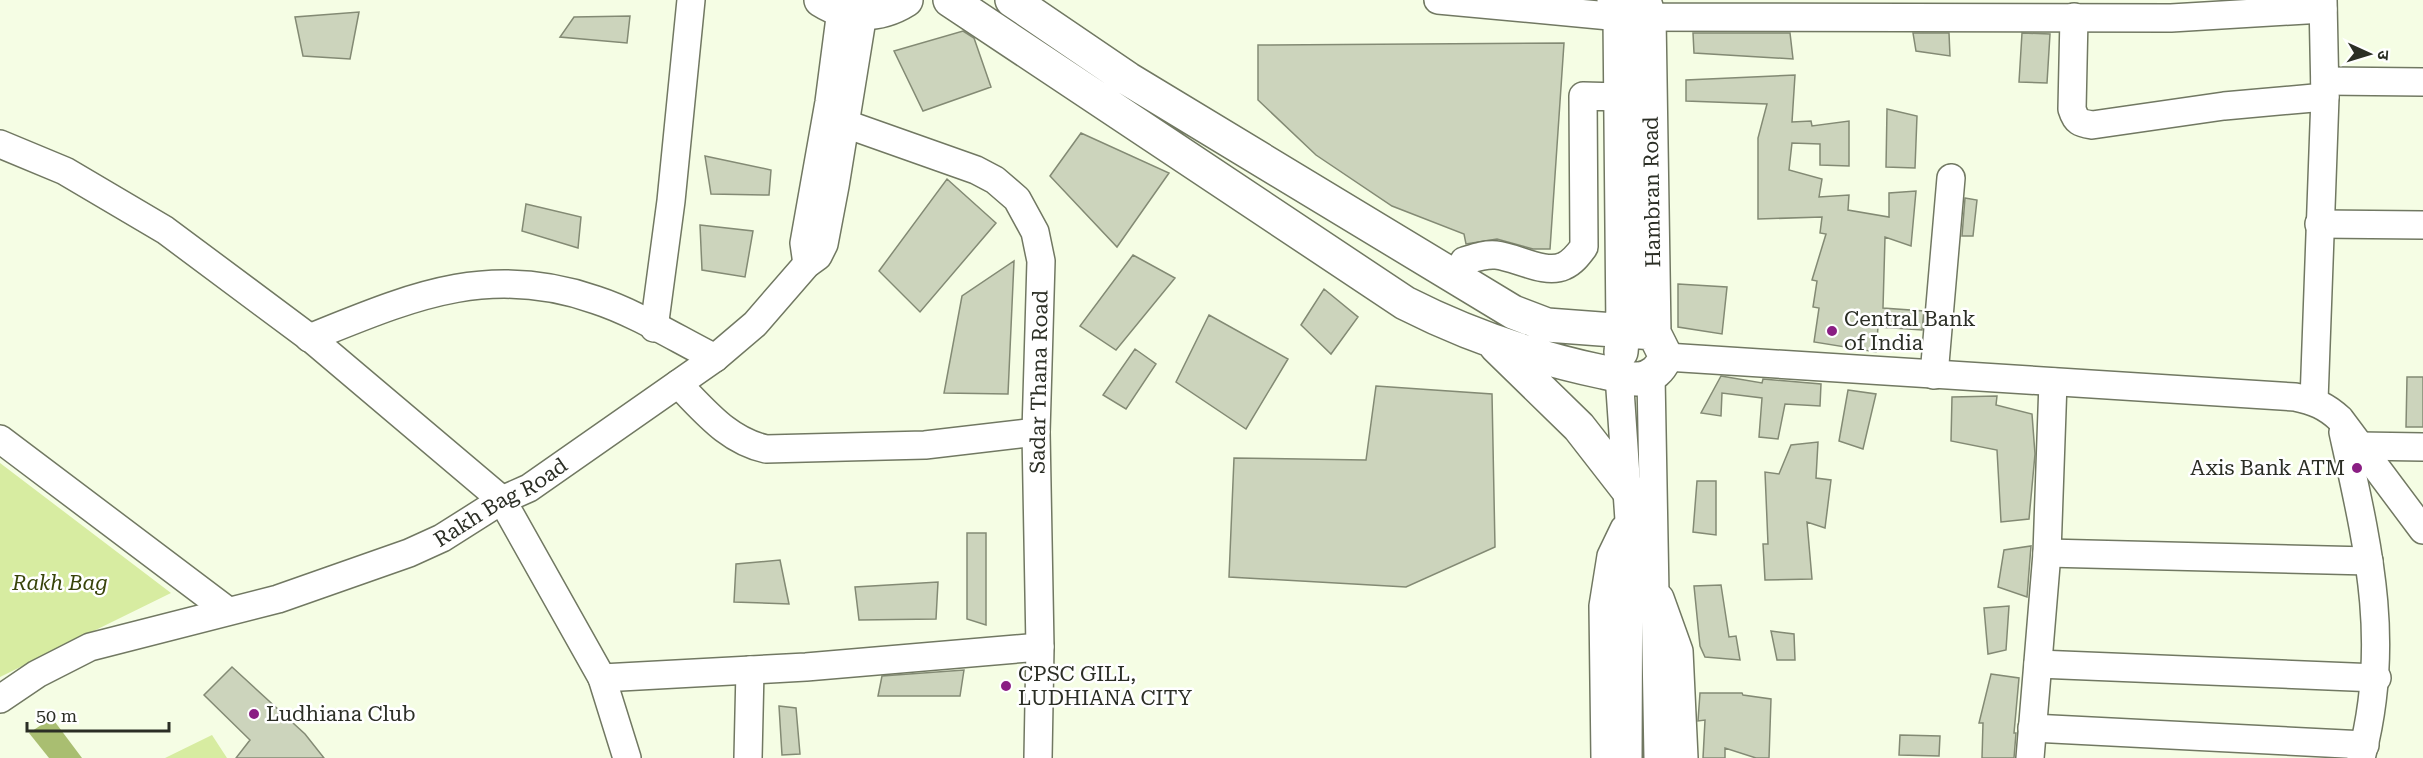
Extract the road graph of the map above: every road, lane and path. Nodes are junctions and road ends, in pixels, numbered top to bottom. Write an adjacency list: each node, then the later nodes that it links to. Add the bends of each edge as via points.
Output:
1 (691, 0): 21 (street)
2 (906, 0): 7 (main road, via 880,12)
3 (950, 0): 22 (main road, via 1405,303)
4 (1012, 0): 20 (main road, via 1128,80)
5 (1437, 0): 8 (street)
6 (2323, 5): 9 (street); 12 (street)
7 (842, 7): 14 (street, Rakh Bag Road); 19 (street, via 804,243)
8 (1632, 9): 10 (street); 13 (main road, Hambran Road); 24 (main road, Hambran Road)
9 (2131, 9): 10 (street)
10 (2074, 17): 12 (street, via 2072,109 2081,124)
11 (2423, 82): 12 (street)
12 (2325, 89): 17 (street)
13 (1621, 97): 20 (street, via 1583,96 1584,247 1573,261 1562,268 1545,267 1481,255 1464,261); 24 (main road, Hambran Road)
14 (846, 124): 19 (street, Rakh Bag Road, via 824,244 818,256); 32 (street, Sadar Thana Road, via 976,170 996,180 1017,199 1035,232 1041,261)
15 (0, 144): 23 (street, via 65,171 165,231)
16 (1951, 178): 27 (street)
17 (2319, 224): 18 (street); 30 (street)
18 (2423, 225)
19 (807, 264): 25 (street, Rakh Bag Road, via 776,303)
20 (1455, 277): 24 (main road, via 1513,312 1547,325)
21 (654, 328): 23 (street, via 598,300 561,289 485,284 441,289 404,300); 25 (street)
22 (1484, 336): 26 (main road, via 1544,357); 37 (main road, via 1579,428)
23 (309, 338): 36 (street)
24 (1648, 349): 26 (main road, Hambran Road); 26 (main road, via 1633,379); 27 (street); 41 (street)
25 (715, 358): 29 (street, Rakh Bag Road)
26 (1619, 375): 37 (street)
27 (1934, 375): 28 (street)
28 (2053, 382): 30 (street); 39 (street)
29 (678, 384): 32 (street, via 728,434 766,449 924,445); 36 (street, Rakh Bag Road, via 529,488)
30 (2314, 401): 31 (street)
31 (2340, 419): 34 (street); 40 (street)
32 (1036, 432): 43 (street, Sadar Thana Road)
33 (0, 439): 42 (street)
34 (2359, 446): 35 (street); 38 (street)
35 (2423, 447)
36 (502, 500): 42 (street, Rakh Bag Road, via 442,538 409,553 278,599); 46 (street)
37 (1628, 505): 54 (street, via 1611,556 1603,606); 55 (street)
38 (2423, 530)
39 (2047, 553): 40 (street); 44 (street)
40 (2369, 561): 47 (street, via 2376,604)
41 (1653, 581): 56 (street); 57 (street, via 1679,651)
42 (228, 611): 48 (street, Rakh Bag Road, via 90,646)
43 (1040, 647): 45 (street); 53 (street, Sadar Thana Road)
44 (2038, 664): 47 (street); 49 (street)
45 (750, 670): 46 (street); 52 (street)
46 (602, 678): 51 (street)
47 (2377, 678): 50 (street)
48 (0, 699)
49 (2032, 728): 50 (street); 58 (street)
50 (2363, 751)
51 (627, 758)
52 (748, 758)
53 (1038, 758)
54 (1605, 758)
55 (1628, 758)
56 (1658, 758)
57 (1684, 758)
58 (2030, 758)

